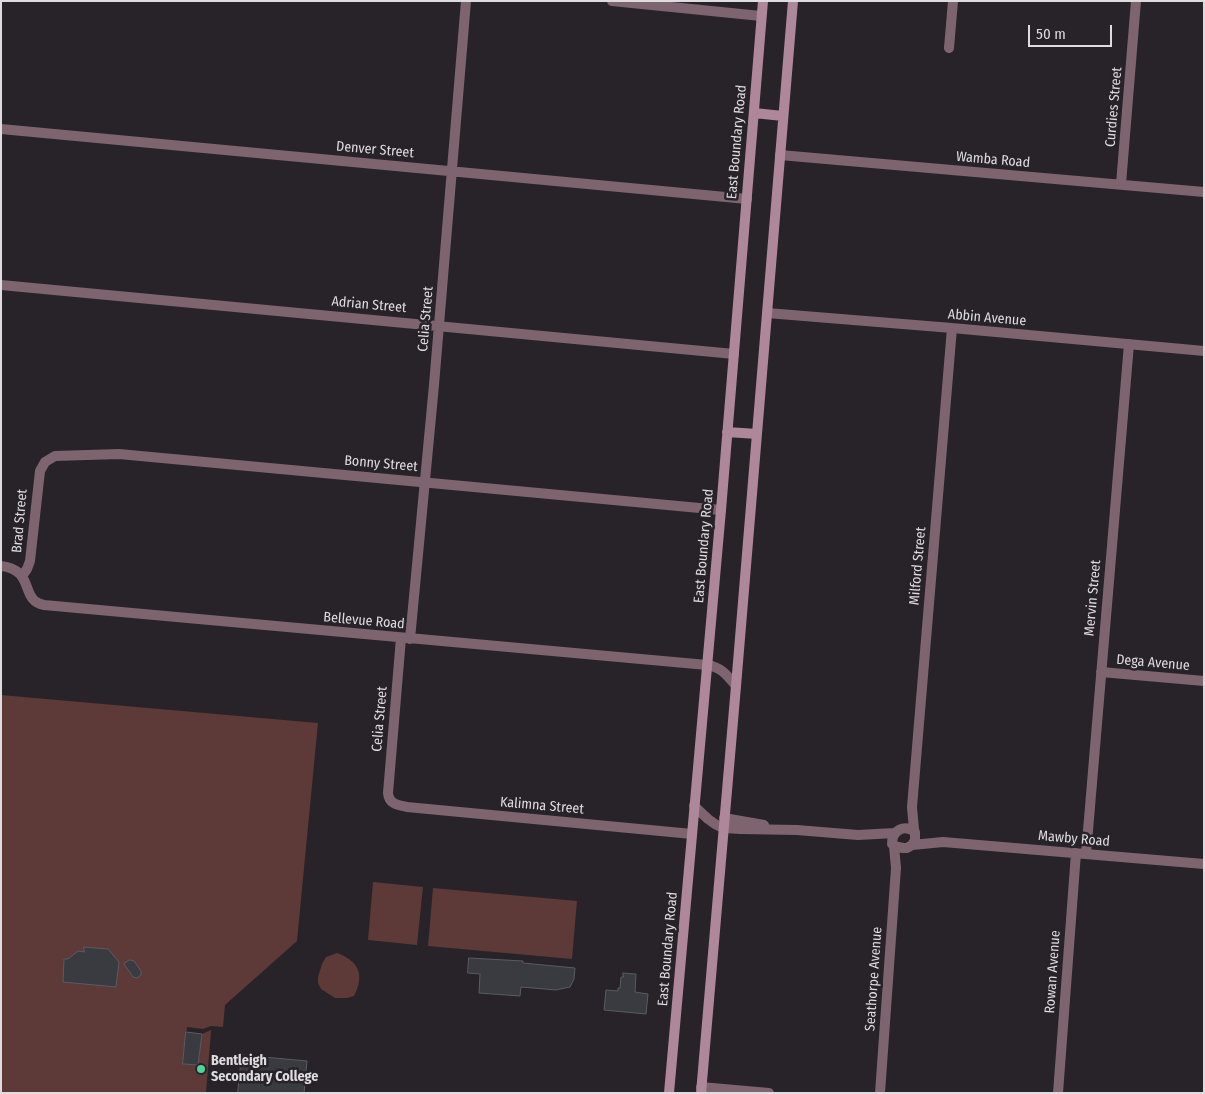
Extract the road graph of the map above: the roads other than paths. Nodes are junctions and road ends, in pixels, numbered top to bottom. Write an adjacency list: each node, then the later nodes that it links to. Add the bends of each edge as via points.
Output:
1 (466, 1): 13 (street, Celia Street)
2 (612, 1): 7 (street)
3 (763, 1): 7 (main road, East Boundary Road)
4 (793, 1): 10 (main road)
5 (953, 1): 8 (street)
6 (1136, 1): 14 (street, Curdies Street)
7 (762, 16): 9 (main road, East Boundary Road)
8 (949, 48)
9 (754, 113): 10 (main road); 16 (main road, East Boundary Road)
10 (783, 116): 12 (main road)
11 (1, 129): 13 (street, Denver Street)
12 (780, 155): 14 (street, Wamba Road); 18 (main road)
13 (452, 171): 16 (street, Denver Street); 19 (street, Celia Street)
14 (1121, 184): 15 (street, Wamba Road)
15 (1204, 192)
16 (747, 199): 23 (main road, East Boundary Road)
17 (1, 285): 19 (street, Adrian Street)
18 (767, 313): 20 (street, Abbin Avenue); 25 (main road)
19 (439, 326): 23 (street, Adrian Street); 27 (street, Celia Street)
20 (952, 328): 21 (street, Abbin Avenue); 38 (street, Milford Street)
21 (1129, 344): 22 (street, Abbin Avenue); 33 (street, Mervin Street)
22 (1204, 351)
23 (734, 354): 24 (main road, East Boundary Road)
24 (727, 432): 25 (main road); 28 (main road, East Boundary Road)
25 (757, 434): 35 (main road)
26 (42, 466): 27 (street, Bonny Street, via 55,456 119,454); 30 (street, Brad Street, via 30,562)
27 (425, 482): 28 (street, Bonny Street); 31 (street, Celia Street)
28 (721, 510): 32 (main road, East Boundary Road)
29 (1, 566): 30 (street)
30 (22, 576): 31 (street, Bellevue Road, via 31,598 44,605)
31 (405, 638): 32 (street, Bellevue Road); 36 (street, Celia Street, via 388,793)
32 (707, 665): 35 (street, Bellevue Road, via 716,666); 37 (main road, East Boundary Road)
33 (1101, 672): 34 (street, Dega Avenue); 46 (street, Mervin Street)
34 (1204, 681)
35 (736, 686): 39 (main road)
36 (391, 802): 42 (street, Kalimna Street, via 407,807)
37 (694, 806): 39 (street, Mawby Road, via 715,824); 42 (main road, East Boundary Road)
38 (912, 806): 40 (street, Milford Street); 41 (street, Milford Street)
39 (724, 823): 43 (street, Mawby Road); 48 (main road)
40 (899, 831): 41 (street, Mawby Road, via 909,828); 43 (street, Mawby Road); 45 (street, Milford Street, via 893,838)
41 (915, 831): 44 (street, Mawby Road); 45 (street, via 915,840)
42 (692, 834): 49 (main road, East Boundary Road)
43 (858, 835): 45 (street, Mawby Road)
44 (942, 842): 45 (street, Mawby Road); 46 (street, Mawby Road)
45 (901, 846): 51 (street, Seathorpe Avenue, via 896,868)
46 (1081, 854): 47 (street, Mawby Road); 52 (street, Rowan Avenue)
47 (1204, 864)
48 (701, 1091): 50 (street)
49 (670, 1093)
50 (769, 1093)
51 (880, 1093)
52 (1058, 1093)

